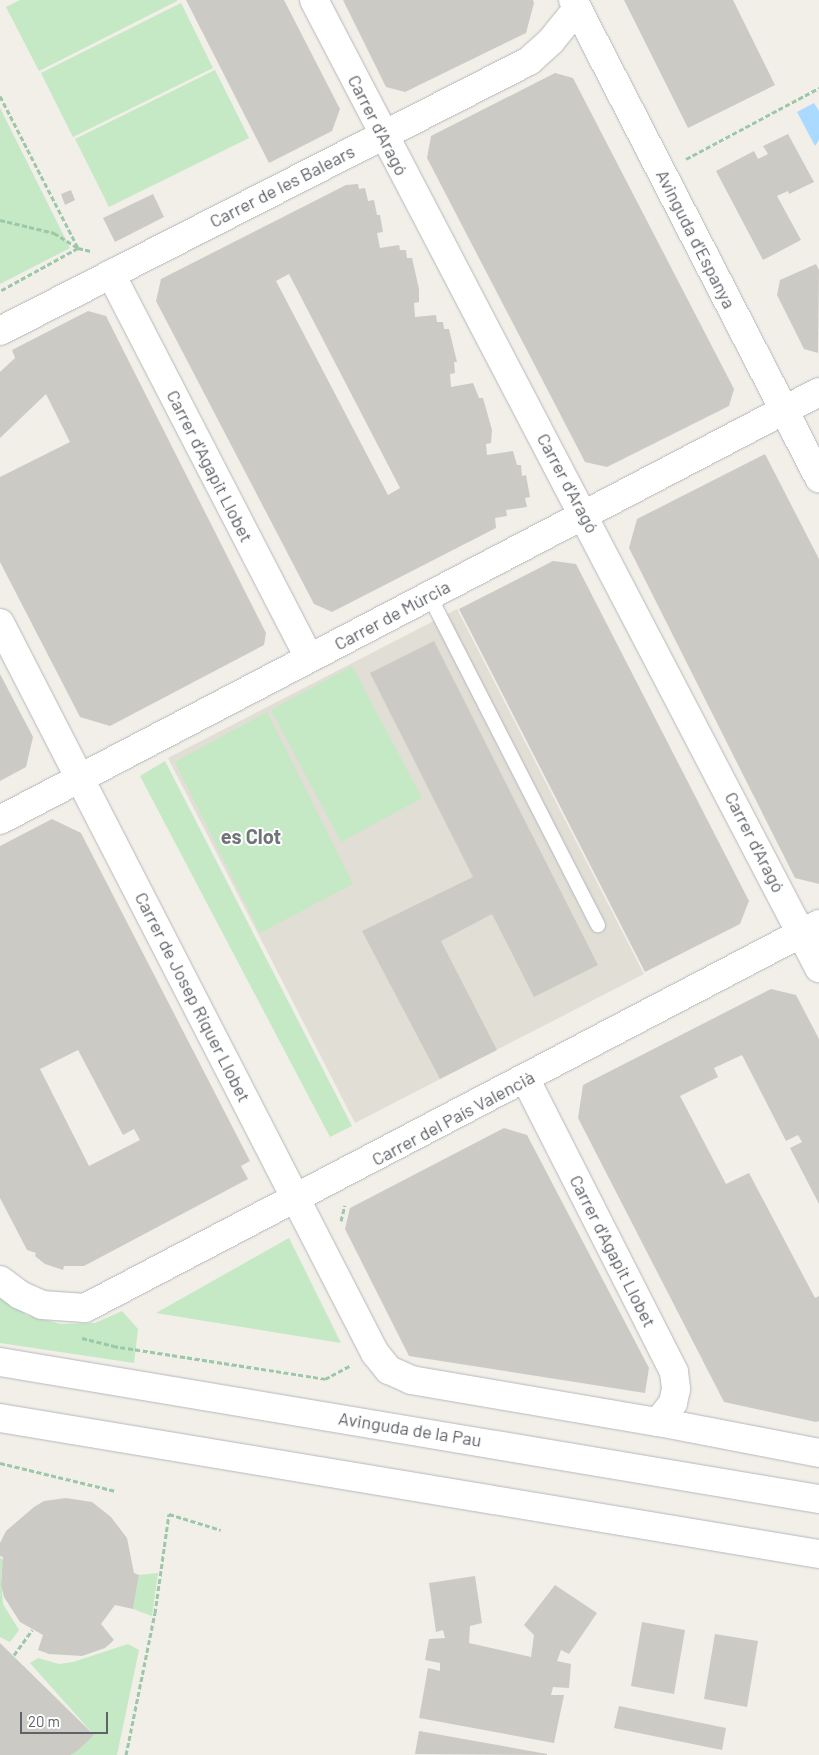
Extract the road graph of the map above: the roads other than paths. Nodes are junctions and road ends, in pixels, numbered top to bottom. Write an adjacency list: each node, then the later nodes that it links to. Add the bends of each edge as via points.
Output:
1 (314, 0): 3 (street, Carrer d'Aragó)
2 (575, 5): 3 (street, Carrer de les Balears, via 551,41 529,61); 7 (street, Avinguda d'Espanya)
3 (382, 133): 4 (street, Carrer de les Balears); 9 (street, Carrer d'Aragó)
4 (111, 274): 5 (street, Carrer de les Balears); 12 (street, Carrer d'Agapit Llobet)
5 (0, 331)
6 (819, 392): 7 (street, Carrer de Múrcia)
7 (784, 410): 8 (street, Avinguda d'Espanya); 9 (street, Carrer de Múrcia)
8 (819, 478)
9 (584, 514): 10 (street, Carrer de Múrcia); 16 (street, Carrer d'Aragó)
10 (429, 595): 12 (street, Carrer de Múrcia); 15 (lane)
11 (0, 623): 13 (street, Carrer de Josep Riquer Llobet)
12 (309, 658): 13 (street, Carrer de Múrcia)
13 (80, 778): 14 (street, Carrer de Múrcia); 19 (street, Carrer de Josep Riquer Llobet)
14 (0, 820)
15 (598, 925)
16 (810, 929): 17 (street, Carrer d'Aragó); 18 (street, Carrer del País Valencià)
17 (819, 968)
18 (526, 1080): 19 (street, Carrer del País Valencià); 23 (street, Carrer d'Agapit Llobet, via 674,1372 676,1389 673,1403)
19 (298, 1199): 20 (street, Carrer del País Valencià, via 85,1308 42,1305 20,1295); 23 (street, Carrer de Josep Riquer Llobet, via 375,1353 389,1370 411,1380)
20 (0, 1280)
21 (0, 1362): 25 (street, Avinguda de la Pau)
22 (0, 1418): 26 (street)
23 (658, 1422): 24 (street)
24 (818, 1453)
25 (819, 1499)
26 (819, 1554)

